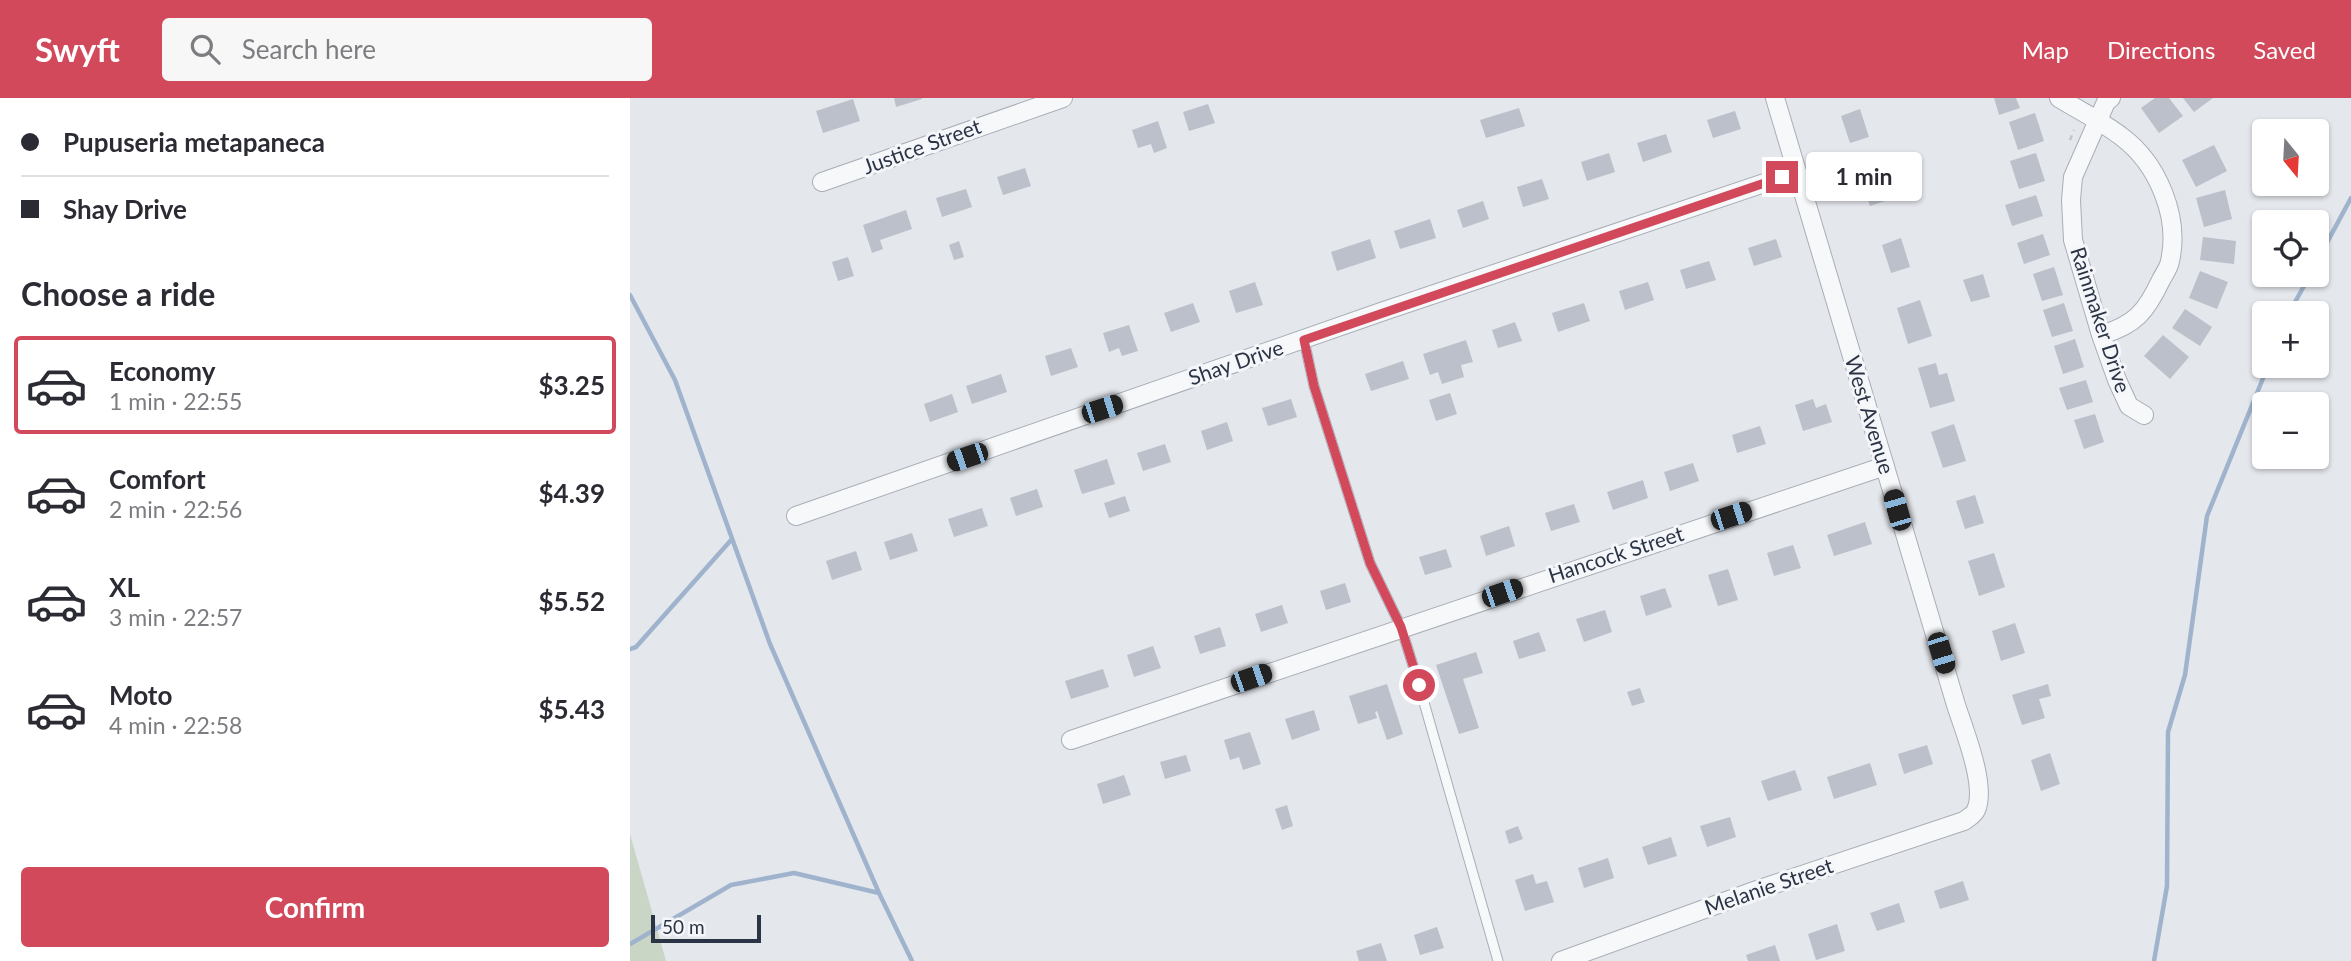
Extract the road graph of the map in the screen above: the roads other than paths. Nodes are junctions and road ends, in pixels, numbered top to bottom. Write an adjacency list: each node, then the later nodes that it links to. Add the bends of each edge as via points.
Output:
1 (1063, 98): 7 (street, Justice Street)
2 (1775, 98): 6 (street, West Avenue)
3 (2059, 98): 5 (street)
4 (2111, 98): 5 (street, Rainmaker Drive)
5 (2087, 130): 8 (street, Rainmaker Drive, via 2073,177 2071,214 2073,240); 8 (street, via 2123,138 2140,155 2167,201 2172,226 2170,262 2142,315)
6 (1797, 172): 9 (street, Shay Drive); 11 (street, West Avenue)
7 (822, 182)
8 (2101, 335): 10 (street, Rainmaker Drive, via 2129,407)
9 (1304, 340): 12 (street, Shay Drive); 13 (lane, via 1370,563)
10 (2144, 415)
11 (1885, 466): 13 (street, Hancock Street); 15 (street, West Avenue, via 1975,771 1979,800)
12 (796, 516)
13 (1401, 627): 14 (street, Hancock Street); 16 (lane)
14 (1071, 740)
15 (1975, 813): 17 (street, Melanie Street, via 1964,821)
16 (1498, 961)
17 (1561, 961)

